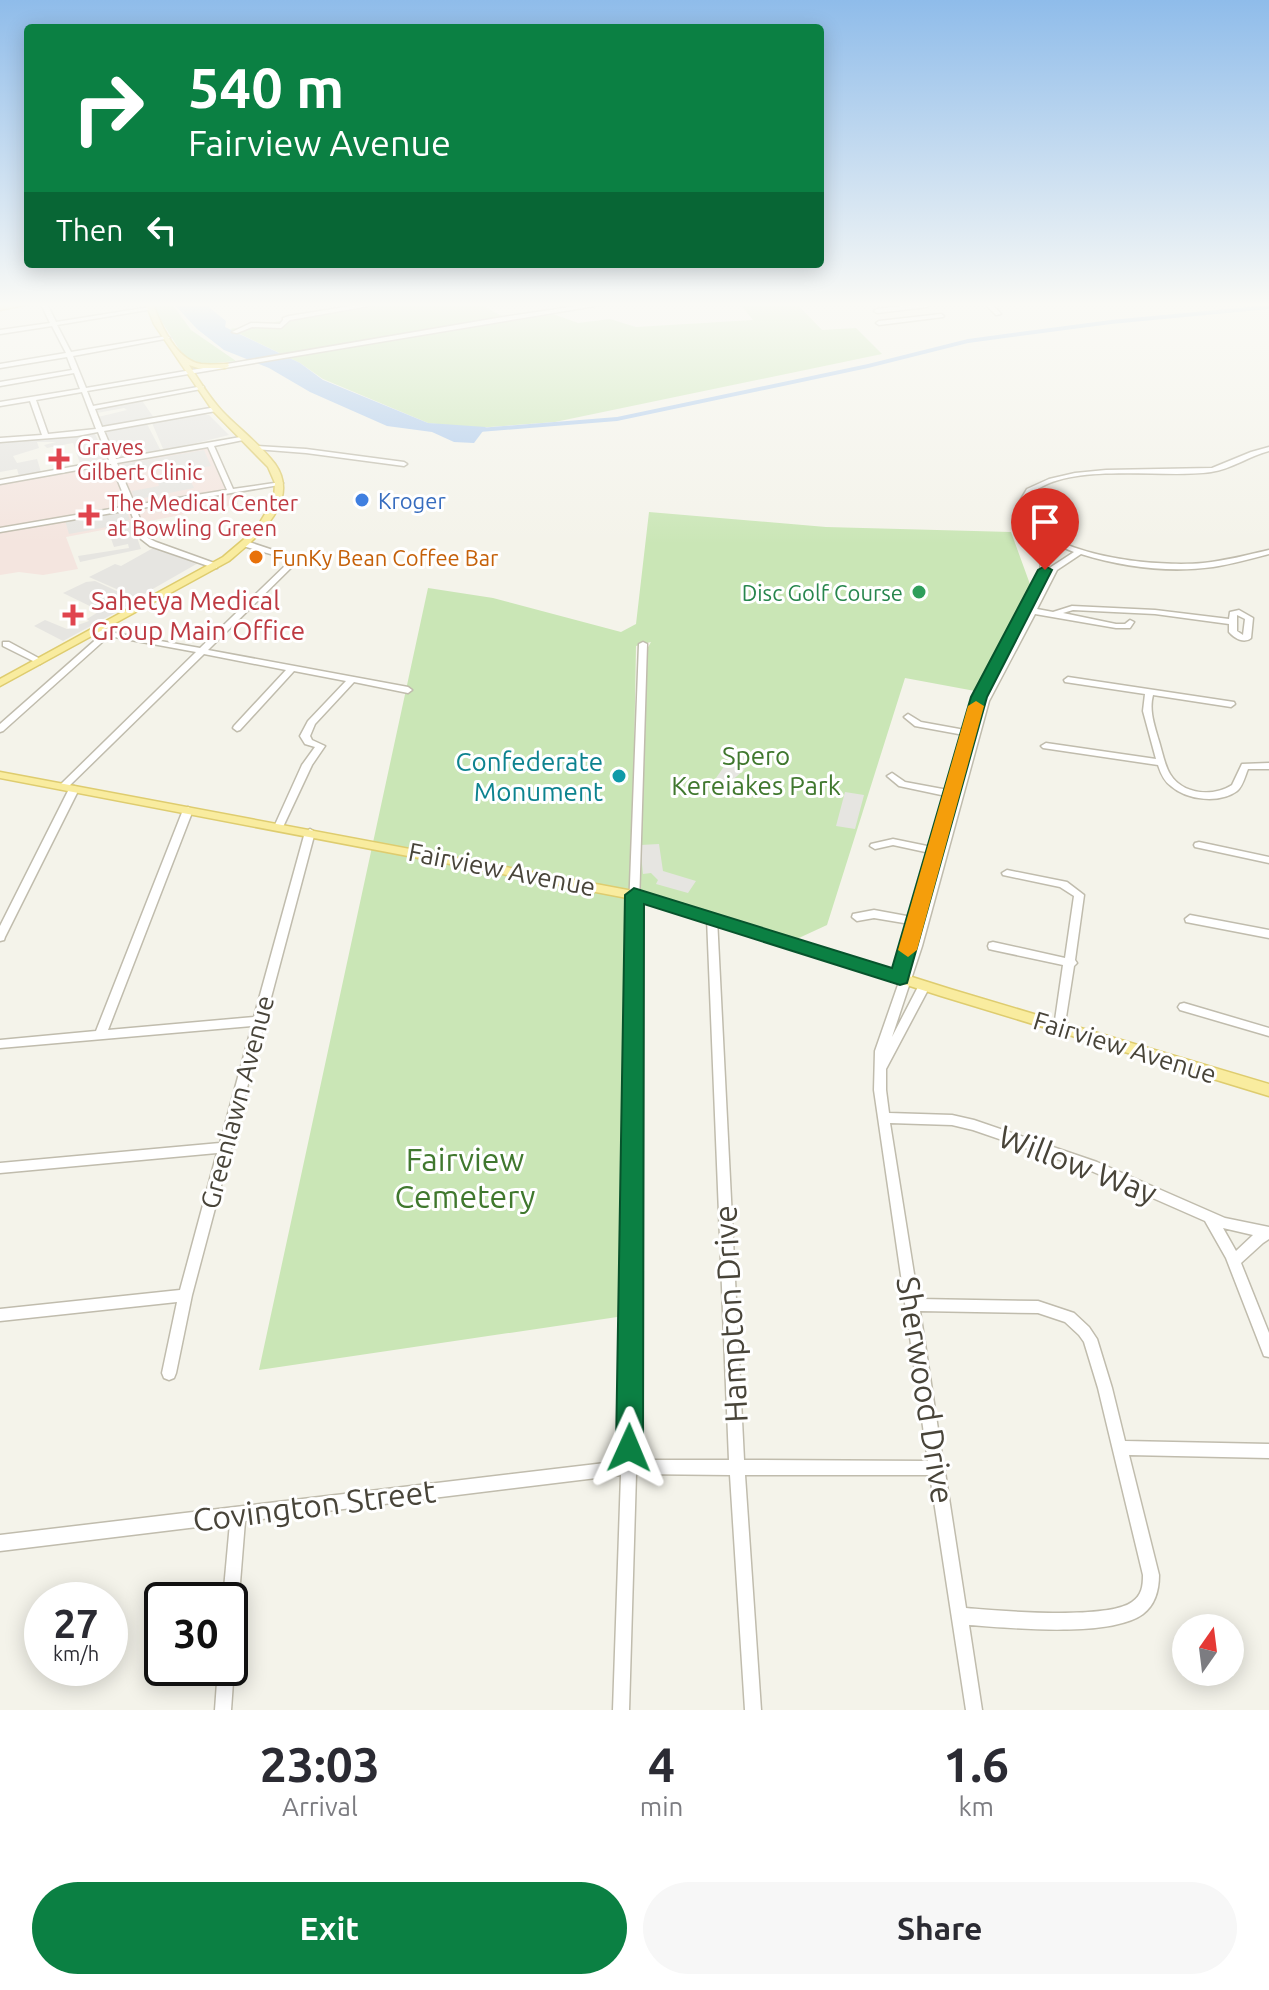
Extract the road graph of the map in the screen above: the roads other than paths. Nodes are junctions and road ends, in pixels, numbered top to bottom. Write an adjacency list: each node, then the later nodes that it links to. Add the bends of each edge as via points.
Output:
1 (81, 384): 4 (street)
2 (121, 384): 4 (street)
3 (200, 385): 7 (street); 8 (main road)
4 (84, 390): 5 (street); 7 (street)
5 (32, 399): 6 (street); 10 (street)
6 (0, 404)
7 (91, 408): 9 (street)
8 (216, 409): 9 (street); 11 (main road)
9 (100, 430): 10 (street); 16 (street)
10 (45, 435): 12 (street)
11 (246, 438): 13 (street); 14 (main road)
12 (0, 440)
13 (210, 444): 16 (street); 20 (street)
14 (257, 448): 17 (street); 19 (main road)
15 (1269, 449): 23 (street, via 1210,470 1141,470 1040,484 1026,494 1021,506 1026,519)
16 (114, 462): 18 (street); 21 (street)
17 (404, 464)
18 (0, 482)
19 (279, 482): 20 (street); 24 (main road, via 272,514)
20 (229, 488): 21 (street)
21 (131, 506): 22 (street); 27 (street, via 149,542)
22 (0, 530)
23 (1047, 536): 25 (street); 28 (street, via 1045,570)
24 (246, 544): 27 (main road); 35 (street, via 296,559)
25 (1080, 551): 26 (street, via 1169,567 1218,564); 28 (street, via 1056,567)
26 (1269, 552)
27 (214, 566): 32 (main road)
28 (1029, 610): 29 (street); 47 (street, Sherwood Drive)
29 (1053, 614): 30 (street, via 1116,626); 31 (street, via 1067,609 1161,612)
30 (1130, 622)
31 (1232, 622)
32 (101, 633): 35 (street); 36 (main road); 46 (street)
33 (6, 644): 36 (street)
34 (643, 644): 63 (street)
35 (203, 652): 37 (street); 53 (street)
36 (40, 661): 40 (main road)
37 (292, 668): 38 (street); 45 (street)
38 (352, 679): 41 (street); 56 (street, via 311,723 305,736 319,750)
39 (1068, 680): 42 (street)
40 (0, 683)
41 (408, 690)
42 (1150, 692): 43 (street); 49 (street, via 1146,707)
43 (1231, 704)
44 (908, 717): 47 (street, via 918,724)
45 (237, 728)
46 (0, 729)
47 (973, 733): 54 (street, Sherwood Drive)
48 (1046, 746): 49 (street)
49 (1161, 763): 50 (street, via 1176,785 1209,796 1233,790 1246,765)
50 (1269, 766)
51 (0, 775): 53 (main road, Fairview Avenue)
52 (892, 776): 54 (street, via 902,784)
53 (68, 788): 55 (main road, Fairview Avenue); 69 (street)
54 (956, 794): 60 (street, Sherwood Drive)
55 (188, 810): 56 (main road, Fairview Avenue); 78 (street)
56 (279, 827): 57 (main road, Fairview Avenue)
57 (310, 832): 63 (main road, Fairview Avenue); 75 (street, Greenlawn Avenue)
58 (1199, 845): 61 (street)
59 (875, 846): 60 (street, via 893,842)
60 (940, 852): 67 (street, Sherwood Drive)
61 (1269, 860)
62 (1007, 873): 71 (street, via 1063,884 1079,895)
63 (634, 895): 65 (main road, Fairview Avenue); 95 (street)
64 (857, 917): 67 (street, via 874,914)
65 (712, 918): 72 (main road, Fairview Avenue); 96 (street, Hampton Drive)
66 (1190, 919): 68 (street)
67 (920, 922): 72 (street, Sherwood Drive)
68 (1269, 934)
69 (0, 937)
70 (993, 946): 71 (street)
71 (1072, 963): 76 (street)
72 (903, 979): 73 (main road, Fairview Avenue); 80 (street, Sherwood Drive)
73 (924, 986): 76 (main road, Fairview Avenue); 80 (street)
74 (1184, 1007): 77 (street)
75 (258, 1021): 78 (street); 83 (street, Greenlawn Avenue)
76 (1060, 1027): 81 (main road, Fairview Avenue)
77 (1269, 1032)
78 (101, 1034): 79 (street)
79 (0, 1044)
80 (880, 1069): 82 (street, Sherwood Drive)
81 (1269, 1090)
82 (883, 1118): 85 (street, Willow Way, via 974,1125 1093,1166); 89 (street, Sherwood Drive)
83 (226, 1147): 84 (street); 88 (street, Greenlawn Avenue)
84 (0, 1168)
85 (1209, 1217): 86 (street, Willow Way); 87 (street)
86 (1269, 1233): 87 (street, Willow Way)
87 (1235, 1261): 91 (street)
88 (185, 1295): 90 (street); 92 (street, Greenlawn Avenue)
89 (912, 1305): 93 (street, via 1038,1307 1069,1317 1090,1339); 97 (street, Sherwood Drive)
90 (0, 1315)
91 (1269, 1351)
92 (169, 1373)
93 (1120, 1448): 94 (street); 101 (street, via 1151,1575 1151,1590 1143,1603 1114,1617)
94 (1269, 1451)
95 (629, 1467): 96 (street, Covington Street); 98 (street, Covington Street); 104 (street)
96 (737, 1467): 97 (street, Covington Street); 105 (street, Hampton Drive)
97 (939, 1468): 101 (street, Sherwood Drive)
98 (238, 1514): 99 (street, Covington Street); 100 (street)
99 (0, 1543)
100 (232, 1582)
101 (961, 1616): 106 (street, Sherwood Drive)
102 (225, 1686): 103 (street)
103 (223, 1710)
104 (621, 1710)
105 (753, 1710)
106 (974, 1710)

